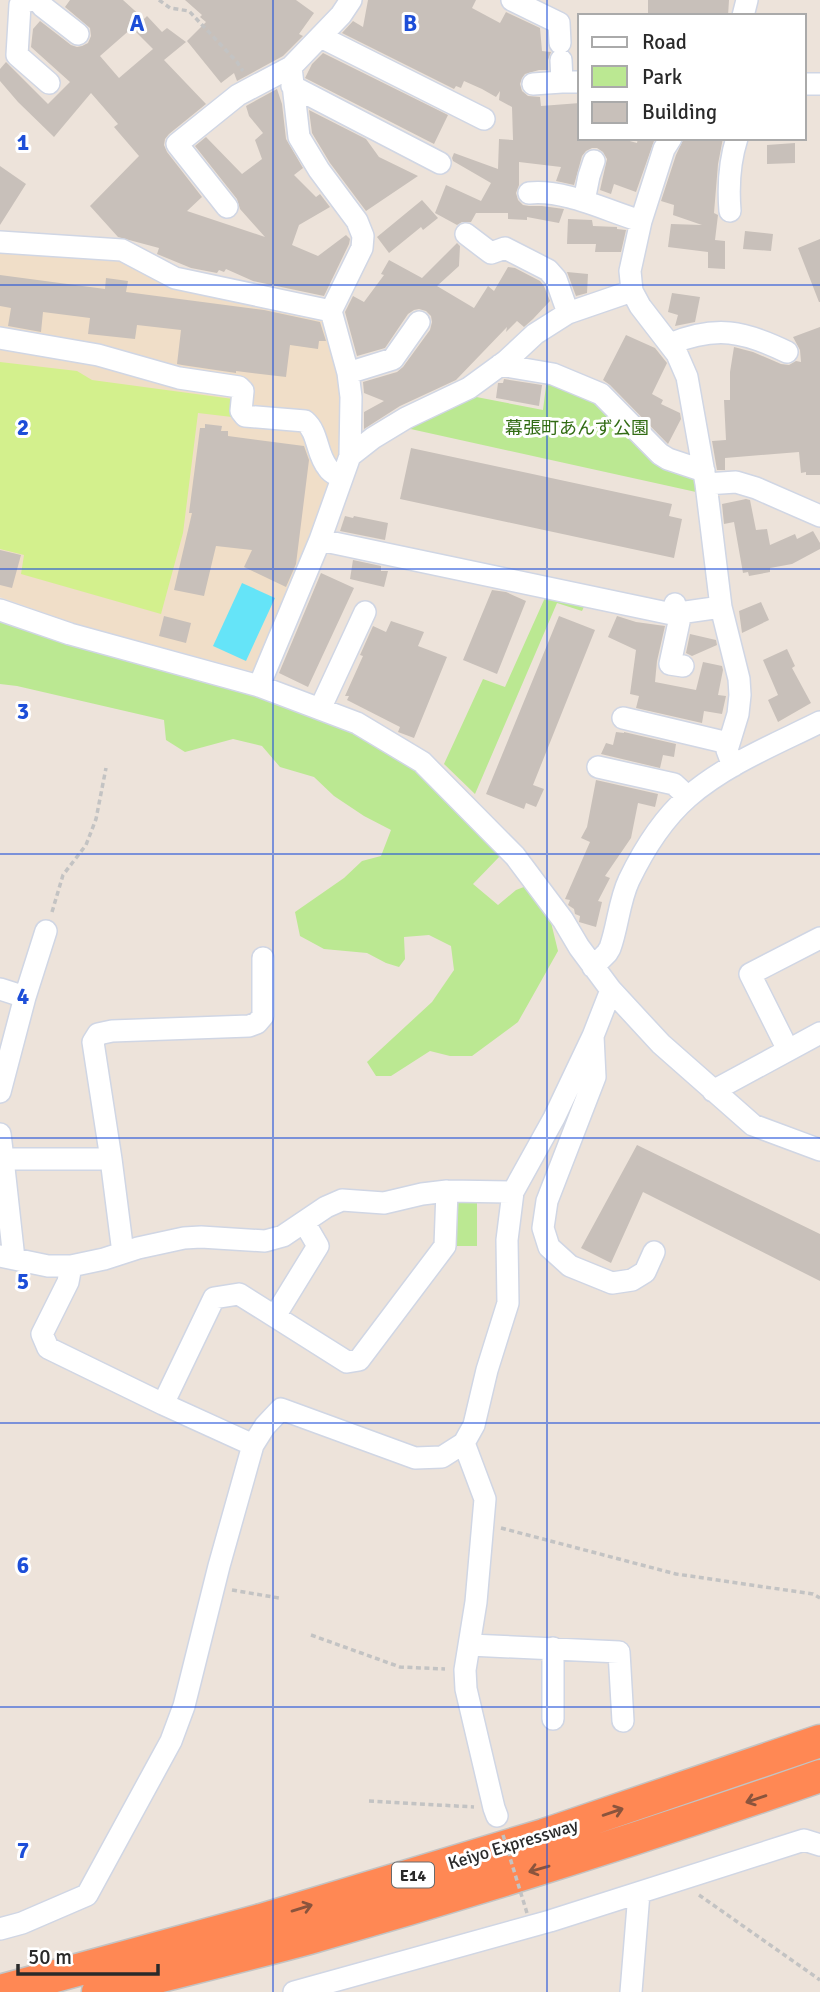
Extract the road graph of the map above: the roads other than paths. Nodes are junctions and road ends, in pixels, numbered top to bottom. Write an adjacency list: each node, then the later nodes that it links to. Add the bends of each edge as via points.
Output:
1 (29, 0): 9 (street, via 20,5 17,55)
2 (41, 0): 5 (street, via 42,6)
3 (351, 0): 6 (street)
4 (512, 0): 8 (street, via 559,23 561,52)
5 (78, 34)
6 (321, 37): 7 (street); 11 (street)
7 (292, 77): 15 (street); 18 (street, via 253,87 170,136); 24 (street, via 299,137 363,236 362,248)
8 (571, 82): 10 (street)
9 (49, 83)
10 (533, 84)
11 (484, 119)
12 (670, 140): 20 (street)
13 (736, 140): 19 (street, via 728,183)
14 (594, 162): 17 (street)
15 (440, 163)
16 (529, 194): 17 (street)
17 (584, 201): 20 (street)
18 (227, 207)
19 (730, 211)
20 (641, 221): 23 (street, via 631,263)
21 (466, 234): 25 (street, via 491,253 505,248 548,270)
22 (0, 242): 24 (street, via 122,250 176,278)
23 (632, 291): 25 (street); 28 (street)
24 (331, 311): 31 (street)
25 (568, 313): 30 (street)
26 (419, 322): 31 (street, via 393,359)
27 (0, 338): 34 (street, via 239,387 245,416 305,421 312,427 323,461)
28 (670, 344): 29 (street, via 699,334 734,333); 33 (street, via 687,377)
29 (787, 352)
30 (500, 365): 32 (street, via 469,388 405,418); 33 (street, via 553,374 601,394 660,454)
31 (348, 373): 32 (street)
32 (349, 456): 34 (street)
33 (705, 477): 35 (street, via 753,484); 37 (street)
34 (342, 478): 36 (street)
35 (820, 516)
36 (320, 540): 38 (street, via 427,557 672,614); 42 (street)
37 (721, 607): 38 (street); 46 (street, via 740,695)
38 (676, 609): 41 (street, via 679,622 670,664)
39 (0, 610): 42 (street)
40 (365, 612): 43 (street)
41 (683, 666)
42 (258, 686): 43 (street)
43 (320, 709): 53 (street, via 357,723 422,762 514,856)
44 (623, 718): 46 (street)
45 (820, 722): 47 (street)
46 (728, 743): 47 (street, via 727,756)
47 (733, 766): 49 (street)
48 (598, 767): 49 (street, via 674,784)
49 (688, 797): 53 (street, via 632,874 610,948)
50 (46, 931): 56 (street)
51 (820, 938): 59 (street, via 750,974)
52 (263, 958): 65 (street, via 263,1016 257,1023 98,1034 93,1042)
53 (593, 967): 55 (street)
54 (0, 989): 56 (street)
55 (611, 990): 58 (street); 61 (street)
56 (25, 997): 60 (street)
57 (820, 1033): 59 (street)
58 (593, 1036): 67 (street); 70 (street, via 595,1077 547,1201 543,1228 549,1247 570,1266 612,1283 645,1272)
59 (788, 1050): 61 (street)
60 (1, 1084)
61 (713, 1091): 63 (street, via 753,1125)
62 (0, 1134): 64 (street)
63 (820, 1150)
64 (2, 1159): 65 (street); 71 (street)
65 (111, 1159): 69 (street)
66 (447, 1191): 67 (street); 68 (street, via 384,1202 342,1200); 73 (street, via 444,1246 359,1360 347,1362)
67 (513, 1192): 75 (street, via 506,1240 508,1303 474,1425)
68 (304, 1222): 69 (street, via 265,1241 184,1238); 73 (street, via 318,1246)
69 (131, 1251): 72 (street)
70 (654, 1252)
71 (7, 1257): 72 (street)
72 (71, 1266): 74 (street, via 68,1282 42,1334 48,1348)
73 (275, 1316): 74 (street, via 239,1294 214,1298)
74 (163, 1404): 76 (street)
75 (464, 1443): 76 (street, via 442,1457 415,1458 281,1409); 77 (street, via 485,1499)
76 (253, 1445): 87 (street, via 171,1741 87,1895)
77 (470, 1645): 78 (street); 83 (street, via 466,1689)
78 (553, 1648): 79 (street); 80 (street, via 619,1652)
79 (553, 1718)
80 (623, 1721)
81 (820, 1741): 86 (highway, Keiyo Expressway / E14, one-way to 81, via 544,1835)
82 (820, 1776): 88 (highway, Keiyo Expressway / E14, one-way to 88, via 556,1865)
83 (498, 1819)
84 (820, 1845): 85 (street, via 804,1840)
85 (639, 1893): 93 (street); 94 (street)
86 (261, 1920): 89 (highway); 90 (highway, Keiyo Expressway / E14)
87 (0, 1929)
88 (307, 1938): 91 (highway, Keiyo Expressway / E14); 92 (highway)
89 (0, 1973)
90 (0, 1991)
91 (98, 1992)
92 (153, 1992)
93 (294, 1992)
94 (631, 1992)

